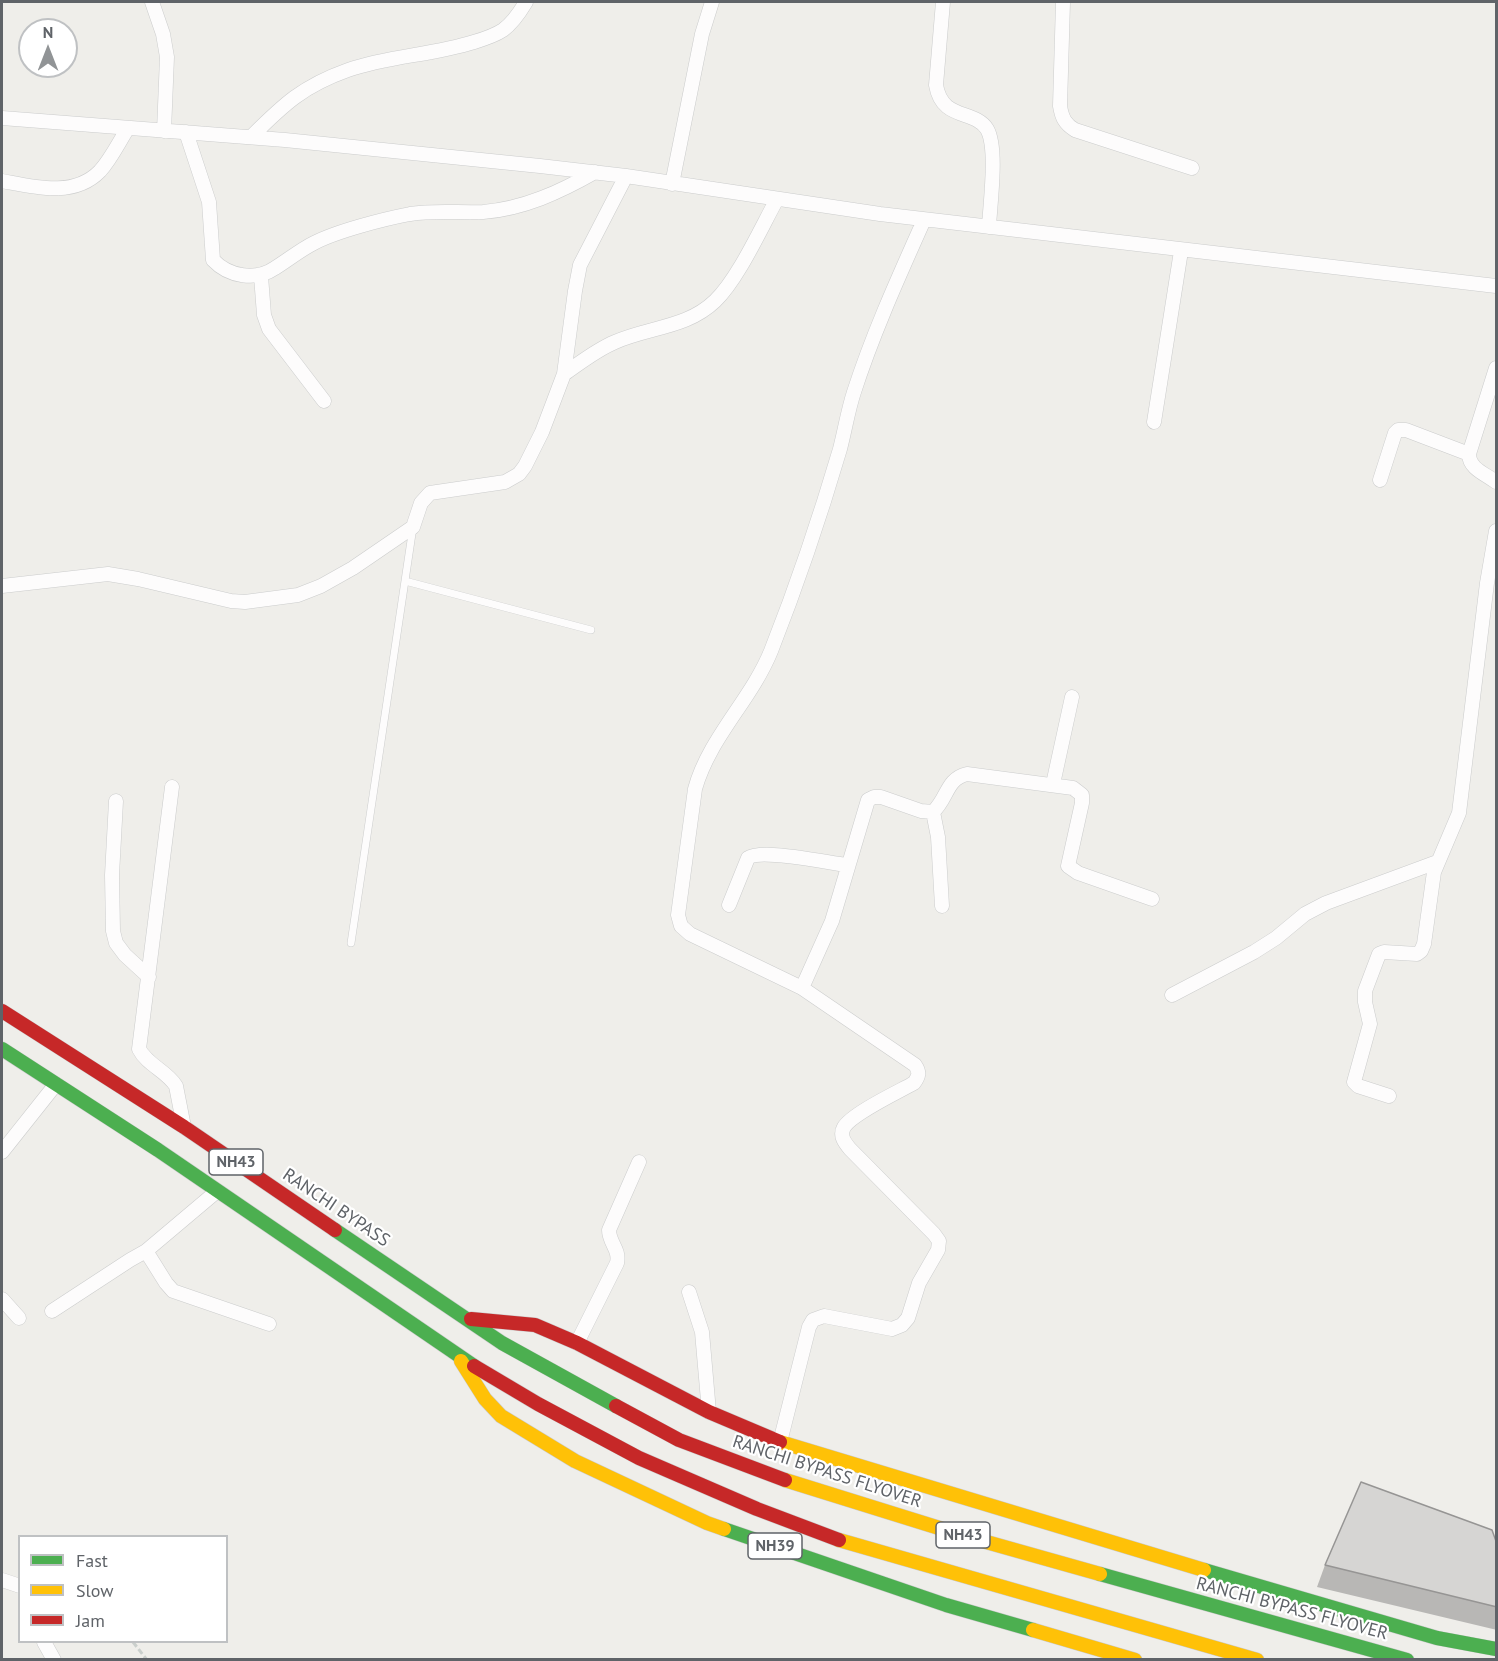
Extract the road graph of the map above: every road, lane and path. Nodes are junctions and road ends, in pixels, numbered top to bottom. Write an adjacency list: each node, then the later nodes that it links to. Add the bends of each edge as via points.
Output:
1 (153, 2): 8 (street, via 167,57)
2 (526, 2): 10 (street, via 505,29 493,36 451,49 350,69 313,84 285,103)
3 (712, 2): 15 (street)
4 (943, 2): 18 (street, via 936,85 942,102 951,110 983,124 987,130 992,154)
5 (1063, 2): 11 (street, via 1060,106 1066,124)
6 (2, 118): 7 (street)
7 (128, 128): 8 (street); 14 (street, via 101,170 79,185 65,189)
8 (164, 130): 9 (street)
9 (186, 132): 10 (street); 20 (street, via 209,202 213,260 229,271)
10 (251, 137): 12 (street)
11 (1191, 168)
12 (595, 172): 13 (street); 20 (street, via 558,192 507,208 410,214 333,235)
13 (626, 176): 15 (street); 23 (street, via 580,265)
14 (2, 181)
15 (672, 184): 16 (street)
16 (777, 199): 17 (street); 23 (street, via 731,282 716,300 683,321 614,342)
17 (924, 220): 18 (street); 47 (street, via 897,278 854,393 840,449 770,654 707,756 695,789 678,915 681,926)
18 (989, 227): 19 (street)
19 (1181, 251): 21 (street); 25 (street)
20 (261, 276): 24 (street, via 269,329)
21 (1497, 286)
22 (1497, 368): 26 (street)
23 (564, 374): 29 (street, via 542,432 519,474 505,482 430,493 421,503)
24 (324, 401)
25 (1154, 422)
26 (1468, 454): 27 (street, via 1398,430); 28 (street, via 1474,467)
27 (1380, 480)
28 (1497, 482)
29 (413, 527): 32 (lane); 33 (street, via 353,568 298,595 231,601 108,574)
30 (1497, 531): 31 (street)
31 (1495, 554): 40 (street, via 1460,813)
32 (405, 581): 34 (lane); 45 (lane)
33 (2, 586)
34 (591, 630)
35 (1072, 697): 36 (street)
36 (1053, 784): 39 (street, via 959,776); 42 (street, via 1074,788 1082,795 1068,866)
37 (172, 787): 46 (street)
38 (116, 801): 46 (street, via 113,931 125,955)
39 (933, 812): 41 (street, via 921,812 881,797 868,800); 44 (street)
40 (1437, 862): 48 (street, via 1326,903 1254,952); 52 (street, via 1421,951 1379,954 1365,991 1370,1024 1354,1082)
41 (847, 866): 43 (street, via 751,855); 47 (street, via 832,921)
42 (1152, 899)
43 (729, 905)
44 (942, 906)
45 (351, 943)
46 (149, 977): 53 (street, via 139,1049 176,1086)
47 (801, 988): 67 (street, via 919,1071 914,1083 858,1115 844,1127 842,1135 850,1149 939,1241 902,1325 892,1329 824,1316 813,1320)
48 (1172, 995)
49 (2, 1011): 53 (main road, RANCHI BYPASS / NH43)
50 (2, 1049): 51 (main road, NH43)
51 (56, 1084): 54 (street); 56 (main road, NH43)
52 (1389, 1096)
53 (184, 1127): 62 (main road, RANCHI BYPASS / NH43)
54 (2, 1152)
55 (639, 1162): 64 (street, via 609,1230 617,1250 617,1263)
56 (216, 1191): 57 (street); 65 (main road, NH43)
57 (146, 1251): 60 (street); 63 (street, via 173,1291)
58 (690, 1292): 66 (street, via 702,1332)
59 (2, 1299): 61 (street)
60 (52, 1311)
61 (19, 1318)
62 (468, 1319): 64 (main road, via 535,1325); 77 (main road, RANCHI BYPASS FLYOVER / NH43, via 502,1343 679,1440 793,1483 976,1539)
63 (269, 1324)
64 (577, 1343): 66 (main road)
65 (458, 1356): 75 (main road, NH39, via 485,1399 501,1416 575,1461 707,1523 946,1605); 76 (main road, NH43, via 639,1458 757,1509 851,1544)
66 (709, 1412): 67 (main road)
67 (780, 1442): 72 (main road, via 1437,1638)
68 (2, 1580): 69 (street)
69 (18, 1585)
70 (45, 1643): 73 (street)
71 (135, 1643): 74 (path)
72 (1497, 1648)
73 (54, 1659)
74 (147, 1659)
75 (1135, 1659)
76 (1257, 1659)
77 (1407, 1659)

